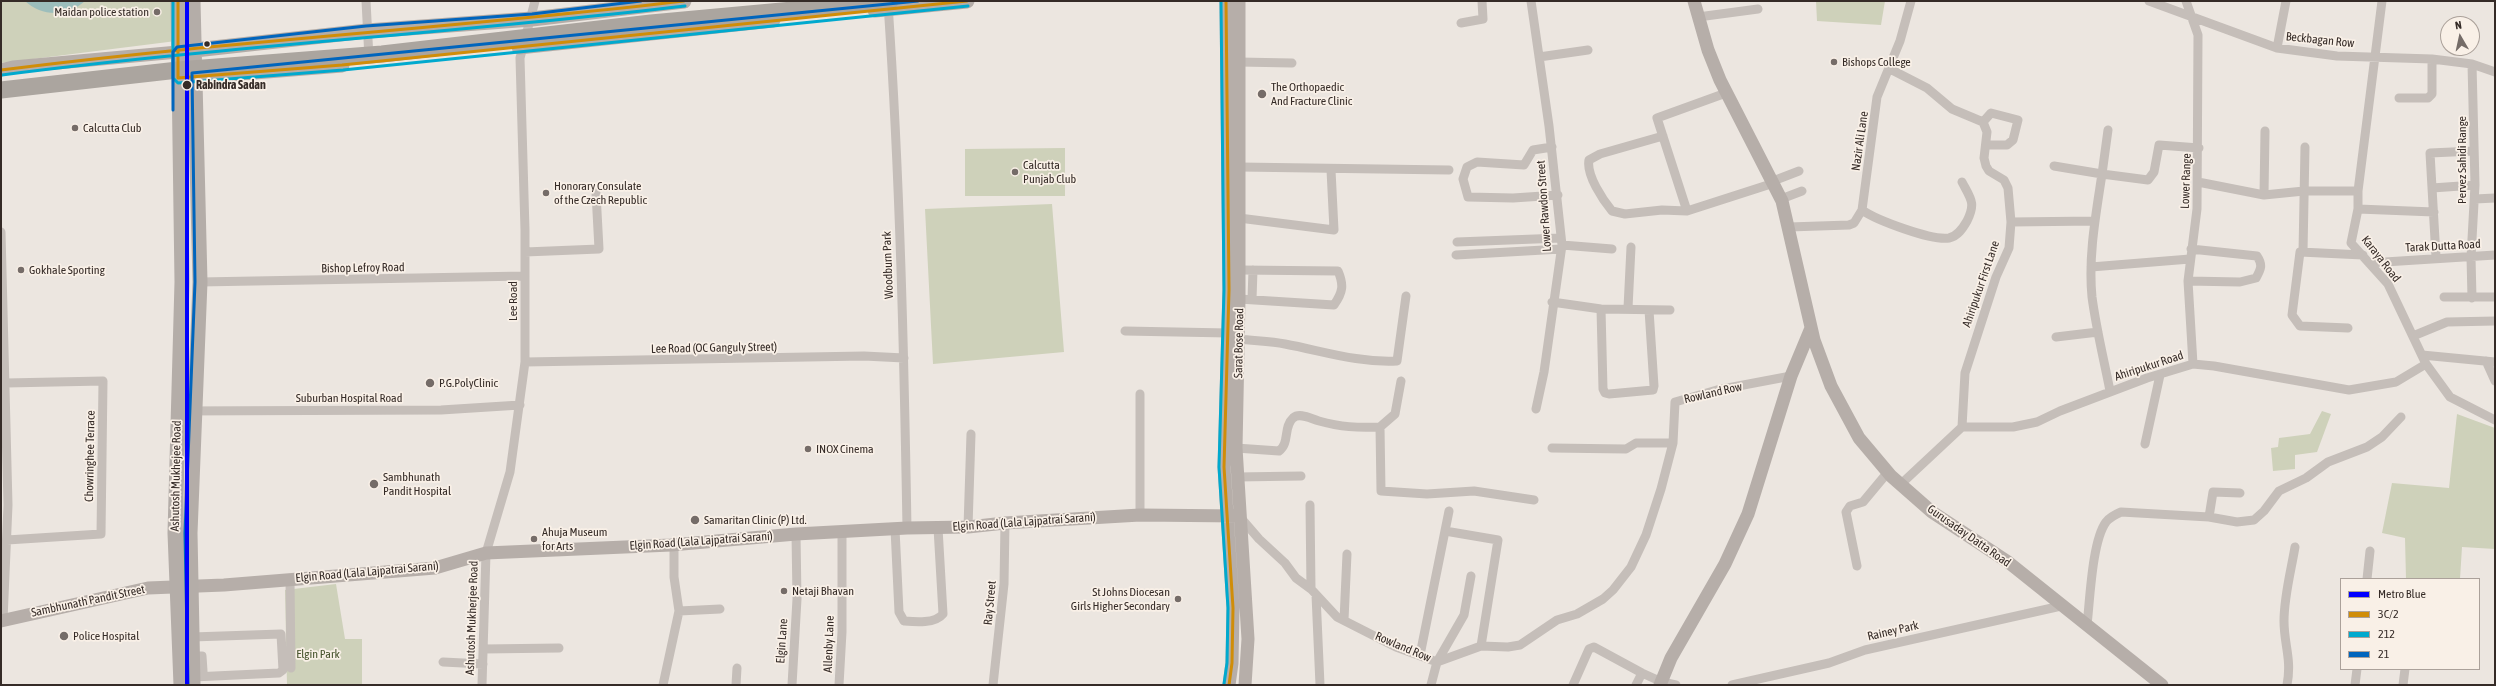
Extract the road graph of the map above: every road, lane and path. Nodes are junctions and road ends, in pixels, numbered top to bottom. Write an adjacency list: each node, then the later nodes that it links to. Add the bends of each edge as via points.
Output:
1 (178, 1): 31 (main road, Ashutosh Mukhejee Road)
2 (193, 1): 29 (main road, Ashutosh Mukhejee Road)
3 (366, 1): 26 (street)
4 (535, 1): 23 (street, Lee Road)
5 (684, 1): 23 (main road)
6 (762, 1): 44 (highway, via 464,34 56,71)
7 (774, 1): 24 (street)
8 (967, 1): 19 (main road)
9 (1226, 1): 122 (street)
10 (1239, 1): 36 (street, Sarat Bose Road)
11 (1482, 1): 25 (street, via 1484,19)
12 (1531, 1): 33 (street, Lower Rawdon Street)
13 (1694, 1): 22 (street, Gurusaday Datta Road)
14 (1911, 1): 39 (street, Nazir Ali Lane)
15 (2149, 1): 21 (street, Beckbagan Row)
16 (2186, 1): 21 (street, Lower Range)
17 (2286, 1): 28 (street)
18 (2382, 1): 32 (street, Karaya Road)
19 (888, 4): 24 (main road); 45 (highway, bridge, via 636,25 382,54 178,70); 126 (street, Woodburn Park)
20 (1758, 9): 22 (street)
21 (2190, 16): 28 (street, Beckbagan Row); 56 (street, Lower Range, via 2198,35)
22 (1698, 17): 46 (street, Gurusaday Datta Road, via 1708,50)
23 (532, 19): 26 (main road); 27 (street, Lee Road)
24 (774, 20): 27 (main road)
25 (1461, 24)
26 (367, 31): 29 (main road); 35 (street)
27 (524, 46): 35 (main road); 92 (street, Lee Road, via 520,58)
28 (2277, 48): 32 (street, Beckbagan Row, via 2337,56)
29 (194, 50): 31 (main road); 42 (main road, Ashutosh Mukhejee Road)
30 (1588, 50): 33 (street)
31 (178, 52): 40 (street); 43 (main road, Ashutosh Mukhejee Road)
32 (2375, 56): 34 (street, Beckbagan Row); 71 (street, Karaya Road)
33 (1539, 58): 54 (street, Lower Rawdon Street)
34 (2432, 59): 38 (street, Beckbagan Row); 48 (street, via 2432,94 2428,98)
35 (370, 62): 42 (main road)
36 (1239, 62): 37 (street); 59 (street, Sarat Bose Road)
37 (1292, 63)
38 (2472, 64): 41 (street, Beckbagan Row); 57 (street, Pervez Sahidi Range)
39 (1890, 69): 49 (street, via 1927,88 1952,109); 79 (street, Nazir Ali Lane, via 1877,97)
40 (1, 70)
41 (2495, 72)
42 (196, 77): 43 (main road); 106 (main road, Ashutosh Mukhejee Road)
43 (178, 78): 47 (street, via 53,89); 140 (main road, Ashutosh Mukhejee Road, via 182,282)
44 (1, 79)
45 (1, 90)
46 (1726, 93): 52 (street, via 1657,118); 64 (street, Gurusaday Datta Road)
47 (1, 98)
48 (2400, 98)
49 (1984, 122): 53 (street, Ahiripukur First Lane, via 1987,132); 53 (street, via 1991,113 2018,120 2013,140 2007,145)
50 (2108, 130): 63 (street)
51 (2265, 131): 74 (street)
52 (1663, 136): 80 (street); 80 (street, via 1594,156 1588,164 1600,196 1616,213)
53 (1986, 145): 84 (street, Ahiripukur First Lane, via 1986,166 1989,171 2004,180 2008,188)
54 (1552, 147): 73 (street, Lower Rawdon Street); 73 (street, via 1533,150 1524,165 1477,162 1467,167 1463,179 1468,197 1513,198)
55 (2305, 147): 70 (street)
56 (2199, 148): 63 (street, via 2159,145 2154,172 2148,180); 66 (street, Lower Range)
57 (2474, 151): 67 (street, Pervez Sahidi Range); 68 (street, via 2430,153)
58 (2054, 166): 63 (street)
59 (1240, 167): 60 (street); 82 (street, Sarat Bose Road)
60 (1331, 170): 61 (street); 82 (street, via 1334,230)
61 (1449, 170)
62 (1799, 171): 64 (street)
63 (2102, 174): 83 (street)
64 (1773, 182): 76 (street, Gurusaday Datta Road); 80 (street)
65 (1962, 182): 79 (street, via 1971,198 1973,209 1962,230 1950,238 1936,237 1874,218)
66 (2198, 182): 74 (street); 91 (street, Lower Range)
67 (2475, 185): 68 (street); 77 (street, Pervez Sahidi Range)
68 (2432, 188): 81 (street)
69 (1802, 191): 76 (street)
70 (2304, 191): 71 (street); 74 (street); 93 (street)
71 (2358, 191): 78 (street, Karaya Road)
72 (596, 193): 92 (street, via 599,249)
73 (1558, 194): 88 (street, Lower Rawdon Street)
74 (2264, 195)
75 (2495, 198): 77 (street)
76 (1781, 199): 85 (street, Gurusaday Datta Road)
77 (2475, 199): 98 (street, Pervez Sahidi Range)
78 (2358, 209): 81 (street); 95 (street, Karaya Road, via 2351,243)
79 (1862, 210): 85 (street, via 1849,225)
80 (1686, 211)
81 (2434, 212): 97 (street)
82 (1239, 218): 102 (street, Sarat Bose Road)
83 (2095, 221): 84 (street); 101 (street)
84 (2011, 222): 146 (street, Ahiripukur First Lane, via 2009,248 1996,277 1965,372)
85 (1789, 227): 118 (street, Gurusaday Datta Road)
86 (1, 232): 135 (street)
87 (1457, 242): 88 (street)
88 (1561, 244): 90 (street); 94 (street); 112 (street, Lower Rawdon Street)
89 (1631, 247): 113 (street)
90 (1612, 249)
91 (2191, 249): 99 (street, Lower Range); 105 (street, via 2257,256 2261,262 2261,270 2256,278 2240,282)
92 (525, 252): 104 (street, Lee Road)
93 (2303, 252): 95 (street); 119 (street, via 2300,252 2292,315 2300,326)
94 (1456, 255)
95 (2363, 255): 100 (street, Karaya Road)
96 (2495, 255): 98 (street, Tarak Dutta Road)
97 (2436, 257): 98 (street, Tarak Dutta Road); 100 (street, Tarak Dutta Road)
98 (2471, 257): 110 (street, Pervez Sahidi Range)
99 (2190, 259): 101 (street); 105 (street, Lower Range)
100 (2369, 263): 123 (street, Karaya Road, via 2388,284)
101 (2091, 267): 121 (street, via 2092,297)
102 (1240, 270): 103 (street); 111 (street, Sarat Bose Road)
103 (1253, 270): 111 (street); 111 (street, via 1338,271 1343,283 1342,294 1334,305)
104 (526, 276): 106 (street, Bishop Lefroy Road); 128 (street, Lee Road)
105 (2188, 281): 129 (street, Lower Range)
106 (200, 282): 141 (main road, Ashutosh Mukhejee Road)
107 (1406, 296): 122 (street, via 1397,361 1378,362 1347,358)
108 (2444, 297): 110 (street)
109 (2495, 297): 110 (street)
110 (2472, 298)
111 (1246, 299): 122 (street, Sarat Bose Road)
112 (1552, 302): 114 (street); 139 (street, Lower Rawdon Street, via 1544,372)
113 (1628, 308): 114 (street); 115 (street)
114 (1601, 309): 115 (street, via 1603,389 1609,394 1653,390)
115 (1649, 310): 116 (street)
116 (1670, 310)
117 (2495, 320): 123 (street, via 2447,322)
118 (1811, 328): 132 (street); 152 (street, Gurusaday Datta Road, via 1830,386 1859,438)
119 (2348, 328)
120 (1125, 331): 122 (street)
121 (2098, 332): 124 (street); 136 (street)
122 (1233, 336): 150 (street, Sarat Bose Road); 162 (street, via 1224,467)
123 (2413, 336): 125 (street, Karaya Road)
124 (2056, 337)
125 (2422, 355): 127 (street); 130 (street, Karaya Road)
126 (904, 358): 128 (street, Lee Road (OC Ganguly Street), via 864,356); 166 (street, Woodburn Park)
127 (2490, 361): 134 (street)
128 (525, 362): 138 (street, Lee Road)
129 (2193, 364): 130 (street, Ahiripukur Road, via 2349,390 2396,382); 131 (street, Ahiripukur Road)
130 (2426, 364): 144 (street, Karaya Road, via 2450,397)
131 (2160, 375): 136 (street, Ahiripukur Road); 149 (street)
132 (1791, 376): 148 (street, Rowland Row, via 1717,390 1675,402); 203 (street, via 1748,514 1725,564 1671,658)
133 (1401, 381): 145 (street, via 1395,414)
134 (2495, 381)
135 (6, 383): 142 (street); 171 (street, Chowringhee Terrace, via 103,381 101,534)
136 (2110, 391): 146 (street, Ahiripukur Road, via 2037,422 2014,427)
137 (1140, 394): 161 (street)
138 (520, 405): 141 (street, Suburban Hospital Road, via 440,410 315,409); 175 (street, Lee Road, via 510,472)
139 (1536, 409)
140 (177, 411): 141 (street, Suburban Hospital Road); 181 (main road, Ashutosh Mukhejee Road, via 175,533)
141 (196, 412): 181 (main road, Ashutosh Mukhejee Road, via 190,533)
142 (3, 416): 157 (street)
143 (2401, 417): 163 (street, via 2382,437 2367,447 2328,462 2306,478 2279,491 2254,520 2237,522)
144 (2495, 420)
145 (1380, 427): 150 (street, via 1343,428 1303,415 1293,418 1290,422 1286,442 1279,451); 158 (street, via 1381,491 1427,494 1474,491)
146 (1962, 427): 155 (street)
147 (971, 434): 165 (street)
148 (1673, 443): 151 (street, via 1636,443 1626,449); 190 (street, Rowland Row, via 1646,535 1630,567 1614,590 1582,611 1557,620 1520,645)
149 (2145, 444)
150 (1236, 448): 154 (street, Sarat Bose Road)
151 (1552, 448)
152 (1888, 472): 155 (street, Gurusaday Datta Road); 177 (street, via 1863,502 1850,506 1846,512)
153 (1301, 476): 154 (street)
154 (1238, 477): 162 (street, Sarat Bose Road)
155 (1901, 484): 183 (street, Gurusaday Datta Road, via 1932,512 2008,562)
156 (2240, 493): 163 (street, via 2213,492)
157 (4, 496): 171 (street)
158 (1534, 500)
159 (1310, 505): 182 (street)
160 (1449, 511): 168 (street)
161 (1140, 515): 162 (street, Elgin Road (Lala Lajpatrai Sarani)); 164 (street, Elgin Road (Lala Lajpatrai Sarani))
162 (1233, 516): 182 (street, Rowland Row, via 1285,563 1296,578); 210 (street, via 1232,663); 211 (street, Sarat Bose Road, via 1248,639)
163 (2209, 518): 188 (street, via 2121,512 2112,516 2098,539)
164 (1005, 523): 165 (street, Elgin Road (Lala Lajpatrai Sarani)); 209 (street, Ray Street, via 1004,584)
165 (968, 527): 167 (street, Elgin Road (Lala Lajpatrai Sarani))
166 (901, 528): 167 (street, Elgin Road (Lala Lajpatrai Sarani)); 167 (street, Woodburn Park, via 899,612 904,621 909,622 939,619 943,614); 169 (street, Elgin Road (Lala Lajpatrai Sarani))
167 (938, 528)
168 (1445, 531): 190 (street, via 1498,540); 193 (street)
169 (842, 532): 170 (street, Elgin Road (Lala Lajpatrai Sarani)); 208 (street, Allenby Lane)
170 (796, 534): 172 (street, Elgin Road (Lala Lajpatrai Sarani)); 207 (street, Elgin Lane, via 797,599)
171 (7, 540): 186 (street)
172 (674, 544): 175 (street, Elgin Road (Lala Lajpatrai Sarani)); 185 (street, via 674,577)
173 (2294, 547): 219 (street, via 2285,610 2285,635 2290,659)
174 (2370, 551): 179 (street)
175 (486, 552): 180 (street, Elgin Road (Lala Lajpatrai Sarani), via 435,568); 192 (street, Ashutosh Mukherjee Road)
176 (1347, 554): 187 (street)
177 (1857, 566)
178 (1471, 576): 195 (street, via 1464,615)
179 (2367, 578)
180 (290, 580): 181 (street, Elgin Road (Lala Lajpatrai Sarani)); 197 (street)
181 (184, 587): 186 (street, Sambhunath Pandit Street, via 148,588); 189 (main road, Ashutosh Mukhejee Road); 202 (main road, Ashutosh Mukhejee Road)
182 (1314, 592): 187 (street, Rowland Row); 212 (street)
183 (2061, 606): 188 (street, Gurusaday Datta Road); 217 (street, Rainey Park, via 1865,650 1828,663)
184 (720, 609): 185 (street)
185 (679, 611): 205 (street)
186 (2, 620)
187 (1344, 620): 193 (street, Rowland Row, via 1396,647)
188 (2087, 625): 218 (street, Gurusaday Datta Road)
189 (197, 643): 202 (main road, Ashutosh Mukhejee Road); 202 (street, via 281,634 283,670 279,673)
190 (1481, 646): 195 (street, Rowland Row)
191 (559, 648): 192 (street)
192 (484, 649): 196 (street, Ashutosh Mukherjee Road)
193 (1420, 655): 195 (street, Rowland Row)
194 (443, 662): 196 (street)
195 (1437, 662): 213 (street)
196 (483, 664): 204 (street, Ashutosh Mukherjee Road)
197 (291, 668)
198 (737, 668): 206 (street)
199 (2357, 670): 220 (street)
200 (2405, 670): 221 (street)
201 (1642, 673): 203 (street); 214 (street, via 1596,648 1590,648); 215 (street)
202 (192, 679)
203 (1661, 683): 216 (street)
204 (482, 685)
205 (663, 685)
206 (736, 685)
207 (792, 685)
208 (839, 685)
209 (993, 685)
210 (1229, 685)
211 (1245, 685)
212 (1320, 685)
213 (1431, 685)
214 (1572, 685)
215 (1636, 685)
216 (1676, 685)
217 (1732, 685)
218 (2162, 685)
219 (2287, 685)
220 (2355, 685)
221 (2403, 685)

